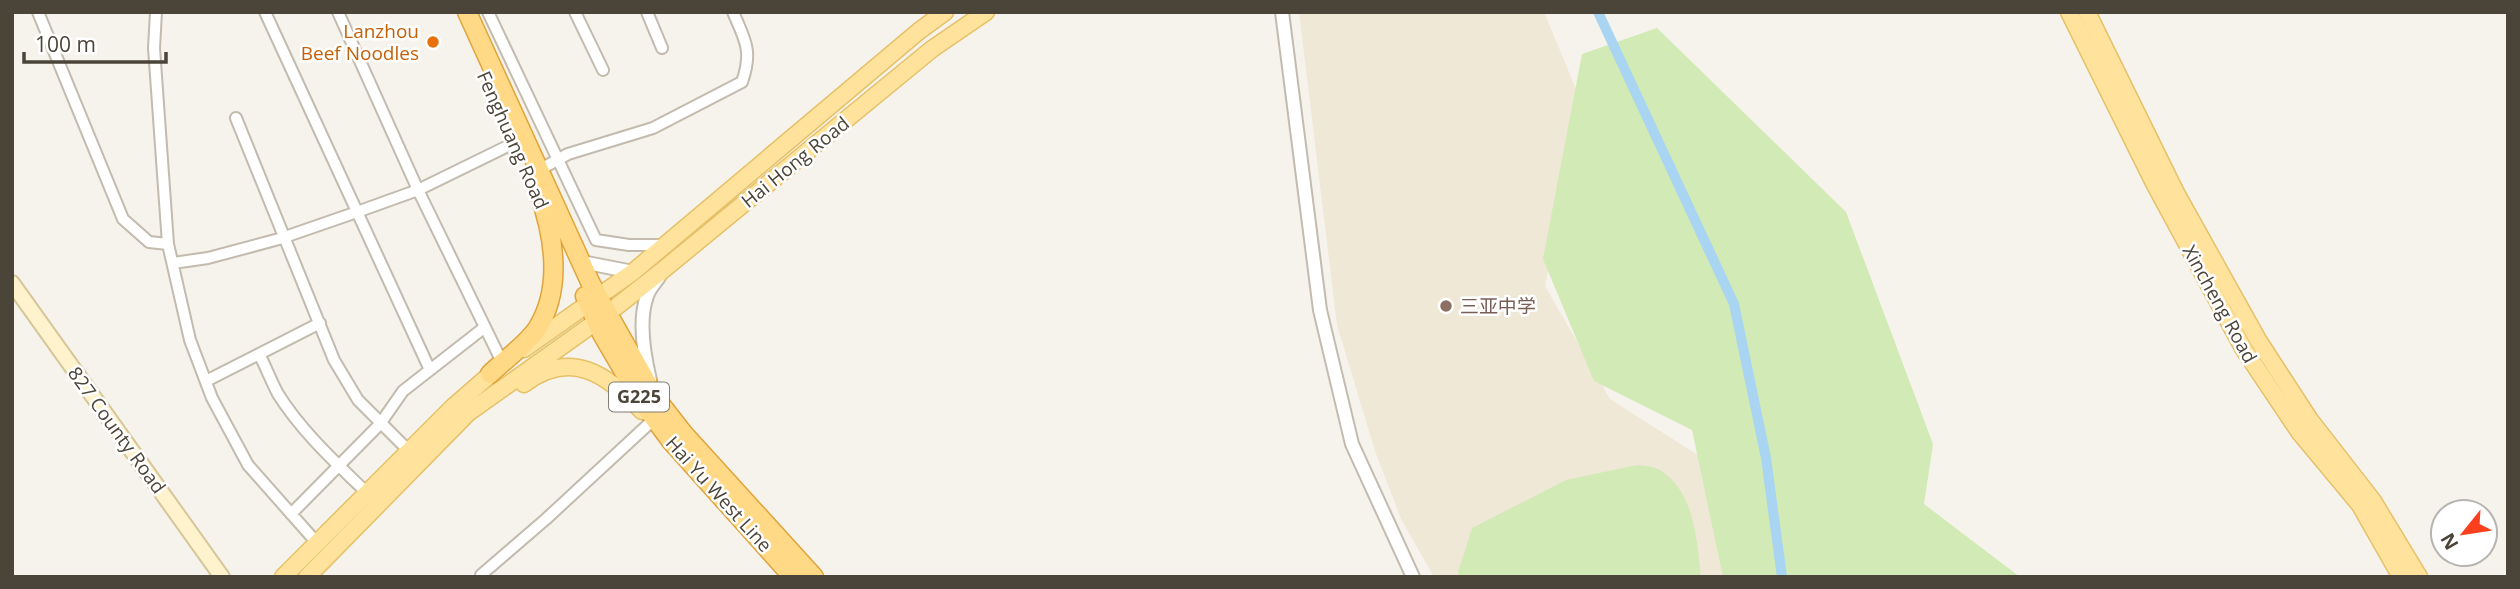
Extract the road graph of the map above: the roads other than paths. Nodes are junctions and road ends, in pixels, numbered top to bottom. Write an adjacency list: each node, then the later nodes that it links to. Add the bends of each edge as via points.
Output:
1 (38, 12): 25 (street, via 123,219 149,242)
2 (156, 12): 25 (street, via 154,48)
3 (265, 12): 23 (street)
4 (338, 12): 22 (street)
5 (455, 12): 19 (highway, Fenghuang Road / G225)
6 (467, 12): 21 (highway, Fenghuang Road / G225)
7 (488, 12): 20 (street)
8 (575, 12): 17 (street)
9 (647, 12): 16 (street)
10 (733, 12): 20 (street, via 748,47 749,63 742,82 653,128)
11 (945, 12): 26 (main road, Hai Hong Road)
12 (1282, 12): 56 (street, via 1320,310 1352,444)
13 (2069, 12): 57 (main road, Xincheng Road, via 2243,348 2300,433 2360,505)
14 (2087, 12): 58 (main road, Xincheng Road, via 2176,192 2258,341 2310,420 2373,501)
15 (982, 13): 29 (main road, Hai Hong Road)
16 (662, 48)
17 (603, 70)
18 (236, 118): 24 (street)
19 (516, 142): 21 (highway, Fenghuang Road / G225); 22 (street)
20 (557, 160): 21 (street); 26 (street, via 596,240)
21 (537, 177): 27 (highway, Fenghuang Road / G225); 32 (highway, Hai Yu West Line / G225); 37 (highway, Fenghuang Road / G225, via 555,275 547,310 536,331)
22 (418, 190): 23 (street); 35 (street)
23 (357, 212): 24 (street); 38 (street)
24 (286, 237): 28 (street); 34 (street)
25 (168, 244): 28 (street)
26 (664, 245): 30 (main road, Hai Hong Road)
27 (582, 262): 30 (street); 32 (highway, Fenghuang Road / G225)
28 (173, 263): 39 (street, via 190,340)
29 (663, 270): 33 (main road, Hai Hong Road); 40 (street, via 647,294 643,315 646,364)
30 (633, 272): 32 (main road, Hai Hong Road)
31 (12, 283): 51 (main road, 827 County Road)
32 (593, 295): 33 (highway, Hai Yu West Line / G225); 37 (main road, Fenghuang Road)
33 (601, 318): 40 (highway, Hai Yu West Line / G225); 43 (highway, Hai Yu West Line / G225, via 640,399); 46 (main road, via 468,413)
34 (320, 323): 36 (street); 42 (street, via 334,360 358,400)
35 (485, 327): 37 (street); 38 (street)
36 (260, 354): 39 (street); 45 (street, via 278,393)
37 (496, 368): 44 (main road, Fenghuang Road)
38 (430, 370): 42 (street, via 403,391)
39 (206, 381): 48 (street, via 248,465)
40 (655, 397): 55 (highway, Hai Yu West Line / G225)
41 (652, 421): 43 (main road); 46 (main road, via 599,373 581,367 558,368 534,376); 50 (street)
42 (380, 424): 44 (street); 45 (street)
43 (670, 440): 54 (highway, Hai Yu West Line / G225)
44 (409, 451): 47 (main road, Fenghuang Road)
45 (339, 466): 47 (street); 48 (street)
46 (410, 470): 53 (main road)
47 (367, 493): 49 (main road, Fenghuang Road)
48 (291, 513): 49 (street)
49 (317, 543): 52 (main road, Fenghuang Road)
50 (481, 575)
51 (222, 577)
52 (283, 577)
53 (307, 577)
54 (793, 577)
55 (814, 577)
56 (1413, 577)
57 (2401, 577)
58 (2419, 577)

